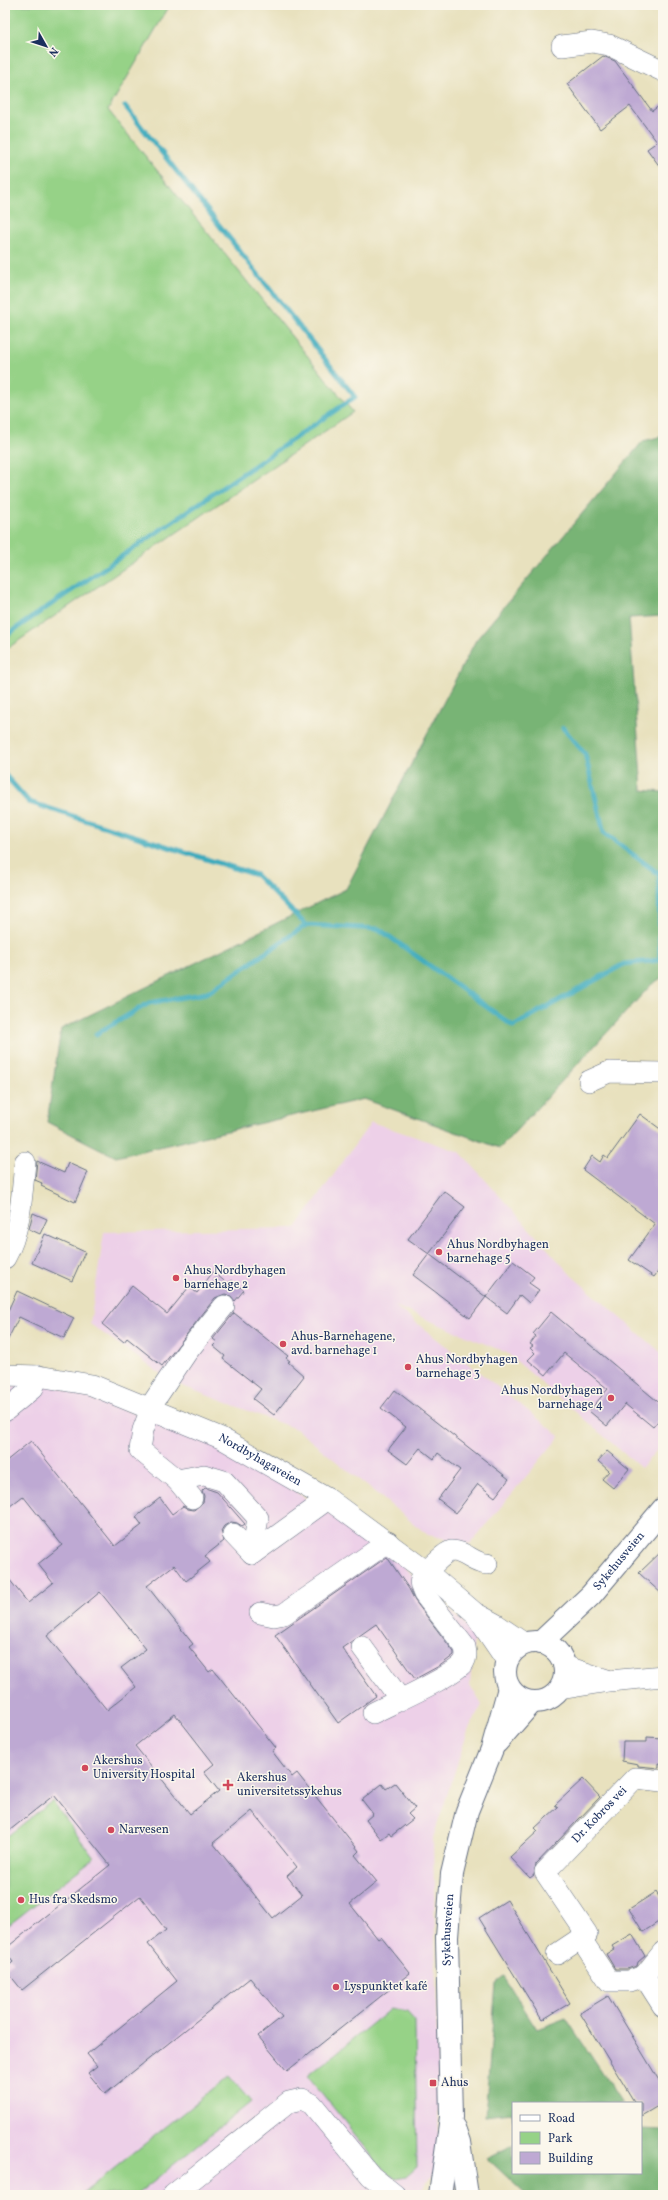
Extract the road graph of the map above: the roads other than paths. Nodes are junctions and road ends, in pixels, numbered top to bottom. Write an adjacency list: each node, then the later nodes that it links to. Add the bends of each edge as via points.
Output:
1 (562, 46): 2 (street, via 592,42 609,45)
2 (663, 71)
3 (663, 1073): 4 (street, via 609,1072)
4 (589, 1081)
5 (25, 1162): 6 (street, via 21,1206 10,1249)
6 (5, 1258)
7 (224, 1306): 10 (street, via 187,1352)
8 (9, 1376): 9 (street, Nordbyhagaveien)
9 (38, 1376): 10 (street, Nordbyhagaveien, via 92,1385); 11 (street, via 33,1388)
10 (150, 1409): 12 (street, via 140,1450); 14 (street, Nordbyhagaveien, via 221,1438)
11 (5, 1411)
12 (177, 1480): 13 (street); 18 (street, via 204,1475 224,1481 258,1518)
13 (192, 1498)
14 (328, 1499): 17 (street, Nordbyhagaveien); 18 (street)
15 (663, 1509): 21 (main road, Sykehusveien)
16 (233, 1534): 18 (street)
17 (388, 1542): 20 (street, Nordbyhagaveien); 22 (street, via 284,1614 274,1616)
18 (252, 1554)
19 (487, 1564): 20 (street, via 451,1551)
20 (427, 1572): 23 (street, Nordbyhagaveien); 32 (street, via 421,1579 420,1586 465,1648 467,1657 449,1675)
21 (591, 1595): 24 (main road, Sykehusveien); 27 (main road, Sykehusveien)
22 (260, 1613)
23 (475, 1614): 24 (street, Nordbyhagaveien); 26 (street, Nordbyhagaveien)
24 (532, 1644): 26 (main road, via 514,1651); 27 (main road, via 552,1648)
25 (362, 1647): 32 (street)
26 (507, 1661): 30 (main road, via 505,1675)
27 (563, 1662): 29 (street); 31 (main road, via 563,1682)
28 (663, 1676): 29 (street)
29 (609, 1681): 31 (street)
30 (509, 1688): 33 (main road, via 519,1698); 35 (main road, Sykehusveien)
31 (560, 1689): 33 (main road, via 550,1698)
32 (400, 1699): 34 (street)
33 (532, 1702): 35 (main road, Sykehusveien)
34 (373, 1713)
35 (492, 1749): 42 (main road, Sykehusveien, via 466,1811 452,1874 447,1937)
36 (663, 1781): 37 (street, Dr. Kobros vei, via 635,1778 545,1872 587,1934)
37 (581, 1939): 39 (street); 40 (street, via 609,1980 629,1981)
38 (663, 1952): 40 (street)
39 (557, 1954)
40 (644, 1976): 41 (street)
41 (663, 2006)
42 (451, 2117): 45 (main road, Sykehusveien); 46 (main road, Sykehusveien, via 459,2142)
43 (173, 2195): 44 (street, via 289,2102 302,2099 312,2104 371,2176)
44 (395, 2195)
45 (439, 2195): 46 (main road, via 453,2192)
46 (467, 2195)

